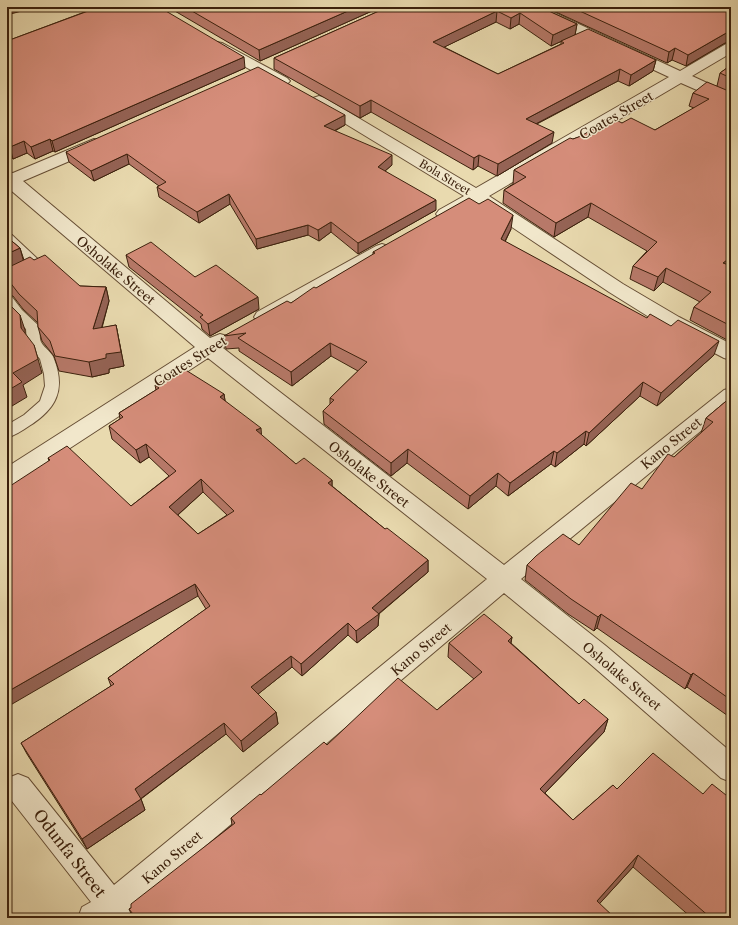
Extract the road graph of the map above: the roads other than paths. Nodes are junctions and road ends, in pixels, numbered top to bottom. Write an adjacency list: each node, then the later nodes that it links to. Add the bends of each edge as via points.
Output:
1 (530, 7): 4 (street, via 582,37)
2 (207, 39): 8 (street, Bola Street, via 299,90)
3 (731, 47): 4 (street, Coates Street)
4 (682, 77): 5 (street); 8 (street, Coates Street)
5 (731, 100)
6 (110, 137): 7 (street)
7 (8, 180): 14 (street, Osholake Street)
8 (477, 196): 9 (street, Coates Street); 15 (street, Bola Street, via 623,292 672,322)
9 (429, 224)
10 (7, 238): 12 (lane, via 36,264)
11 (394, 243): 14 (street, Coates Street)
12 (7, 278)
13 (7, 300): 17 (lane, via 33,327 34,342 46,358 51,372 52,388 49,399 40,412)
14 (209, 348): 18 (street, Coates Street); 19 (street, Osholake Street)
15 (731, 353)
16 (731, 395): 19 (street, Kano Street)
17 (7, 432)
18 (7, 478)
19 (504, 579): 20 (street, Osholake Street, via 597,654); 22 (street, Kano Street)
20 (731, 769)
21 (18, 787): 22 (street, Odunfa Street)
22 (109, 914)

